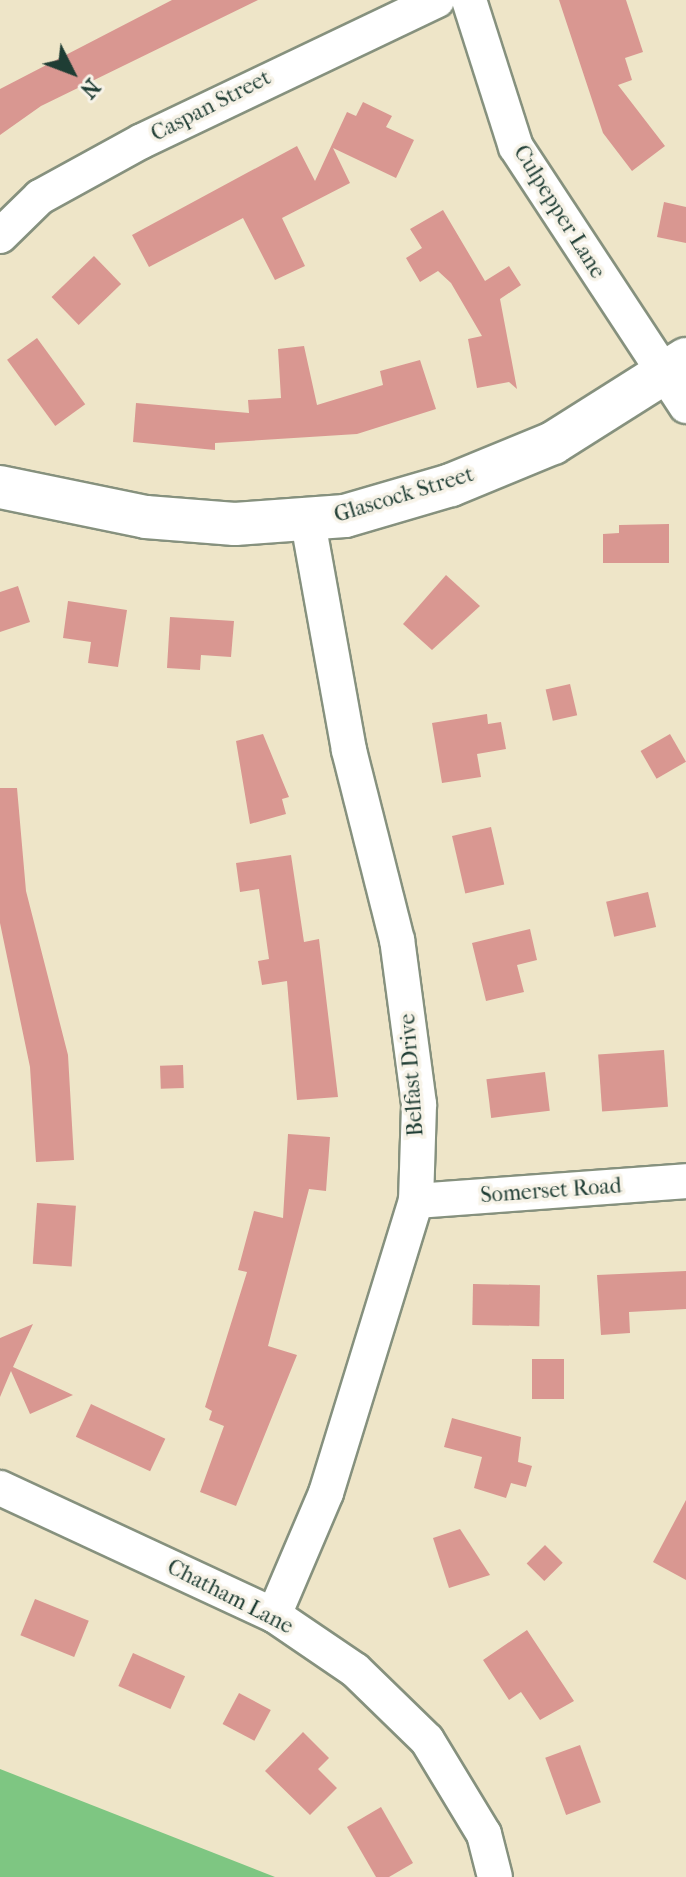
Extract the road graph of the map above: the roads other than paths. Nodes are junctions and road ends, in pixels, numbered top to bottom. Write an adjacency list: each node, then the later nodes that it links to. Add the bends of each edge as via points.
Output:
1 (437, 0): 3 (street, Caspan Street, via 142,141 40,197)
2 (469, 0): 4 (street, Culpepper Lane, via 516,147)
3 (0, 236)
4 (679, 379): 6 (street, Glascock Street, via 553,443 451,485)
5 (0, 487): 6 (street, Glascock Street, via 146,517)
6 (308, 522): 8 (street, Belfast Drive, via 349,750 409,1012 419,1104)
7 (686, 1181): 8 (street, Somerset Road)
8 (416, 1201): 10 (street, Belfast Drive, via 326,1493)
9 (0, 1488): 10 (street, Chatham Lane)
10 (274, 1615): 11 (street, Chatham Lane, via 355,1670 427,1740 484,1834)
11 (495, 1877)

